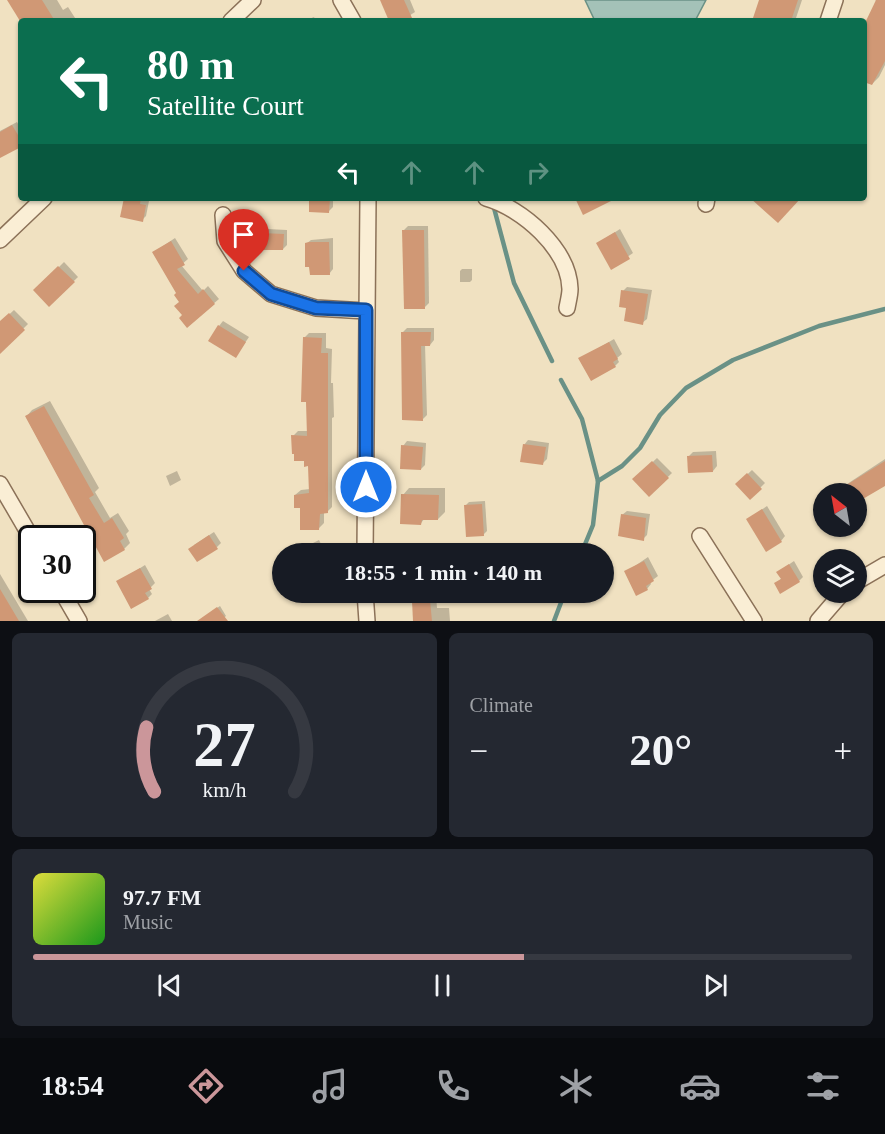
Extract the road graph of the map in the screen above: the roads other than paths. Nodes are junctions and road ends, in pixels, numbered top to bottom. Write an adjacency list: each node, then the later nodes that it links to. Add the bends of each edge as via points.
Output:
1 (253, 0): 4 (street)
2 (341, 0): 5 (street)
3 (835, 0): 6 (street)
4 (234, 18)
5 (351, 18)
6 (829, 18)
7 (41, 201): 11 (street)
8 (368, 201): 13 (street)
9 (494, 201): 12 (street, via 522,215 556,251 570,288)
10 (223, 215): 13 (street, via 225,241 244,271 271,294 316,308)
11 (0, 240)
12 (567, 308)
13 (366, 310): 17 (street)
14 (0, 484): 15 (street)
15 (24, 525)
16 (700, 536): 25 (street)
17 (365, 543)
18 (885, 565): 19 (street)
19 (867, 576)
20 (69, 603): 23 (street)
21 (366, 603): 24 (street)
22 (834, 603): 26 (street)
23 (79, 621)
24 (367, 621)
25 (754, 621)
26 (818, 621)

